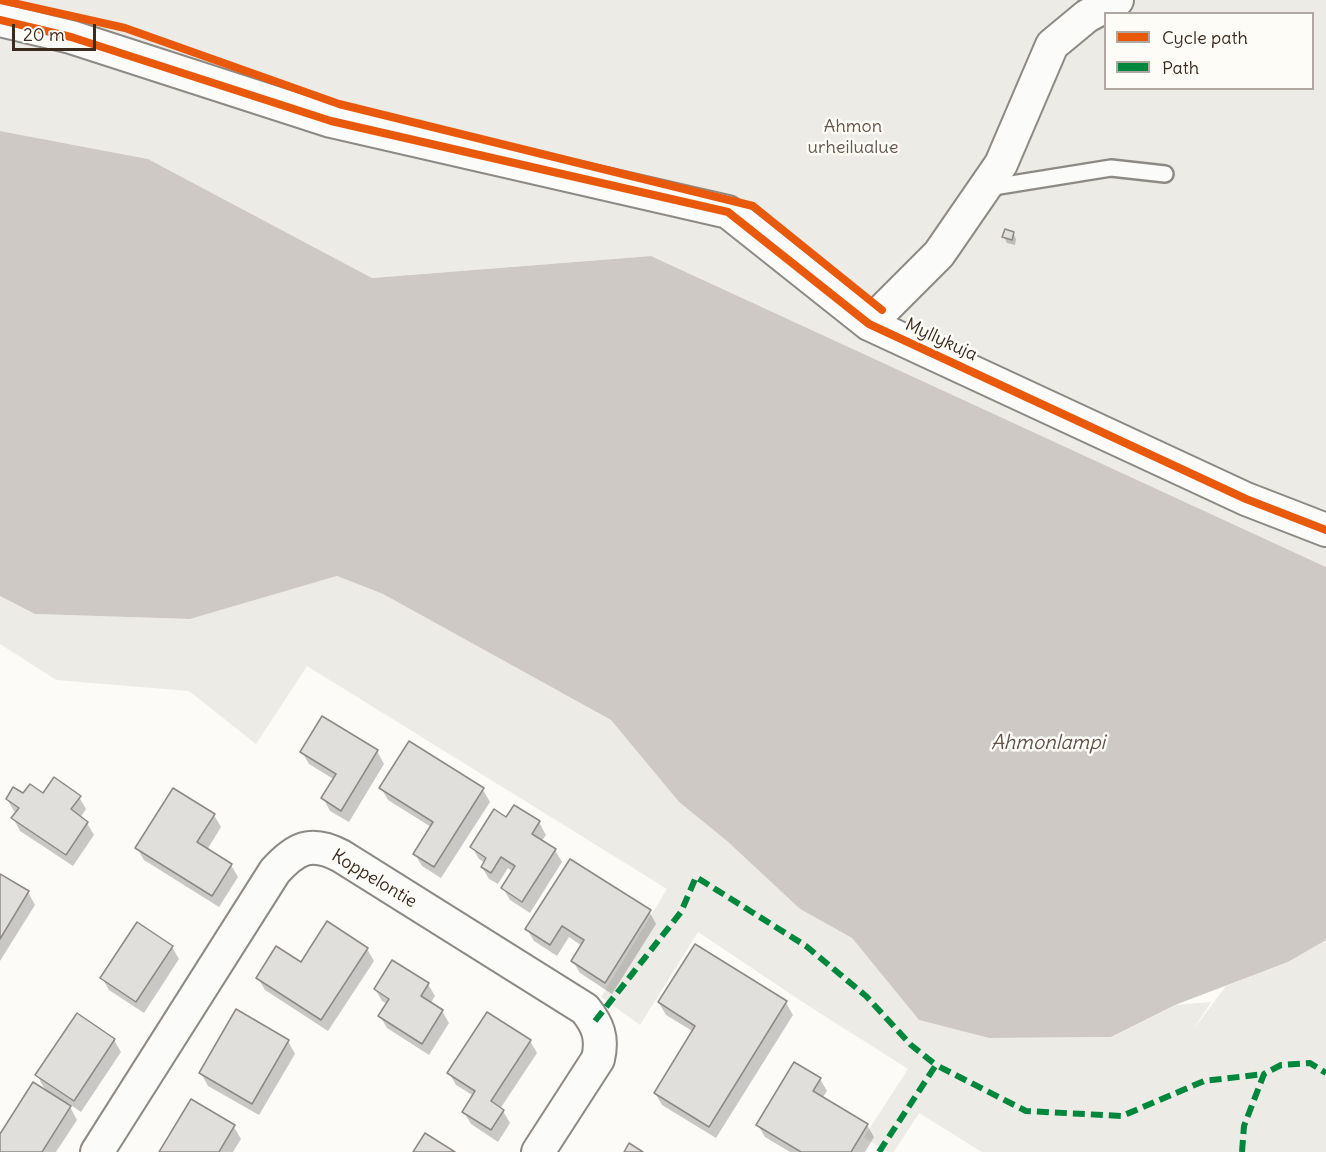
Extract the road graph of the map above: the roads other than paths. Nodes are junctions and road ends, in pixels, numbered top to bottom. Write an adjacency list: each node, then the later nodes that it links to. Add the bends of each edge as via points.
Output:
1 (1117, 0): 4 (street, via 1087,16 1052,45 1001,164)
2 (0, 20): 5 (street, Myllykuja, via 71,37 331,121 728,212)
3 (1165, 174): 4 (lane, via 1110,168)
4 (984, 189): 5 (street, via 939,255)
5 (869, 324): 6 (street, Myllykuja, via 1246,499)
6 (1326, 530)
7 (97, 1152): 8 (street, Koppelontie, via 275,870 292,854 312,847 341,856 585,1009 595,1021 598,1059)
8 (538, 1152)

